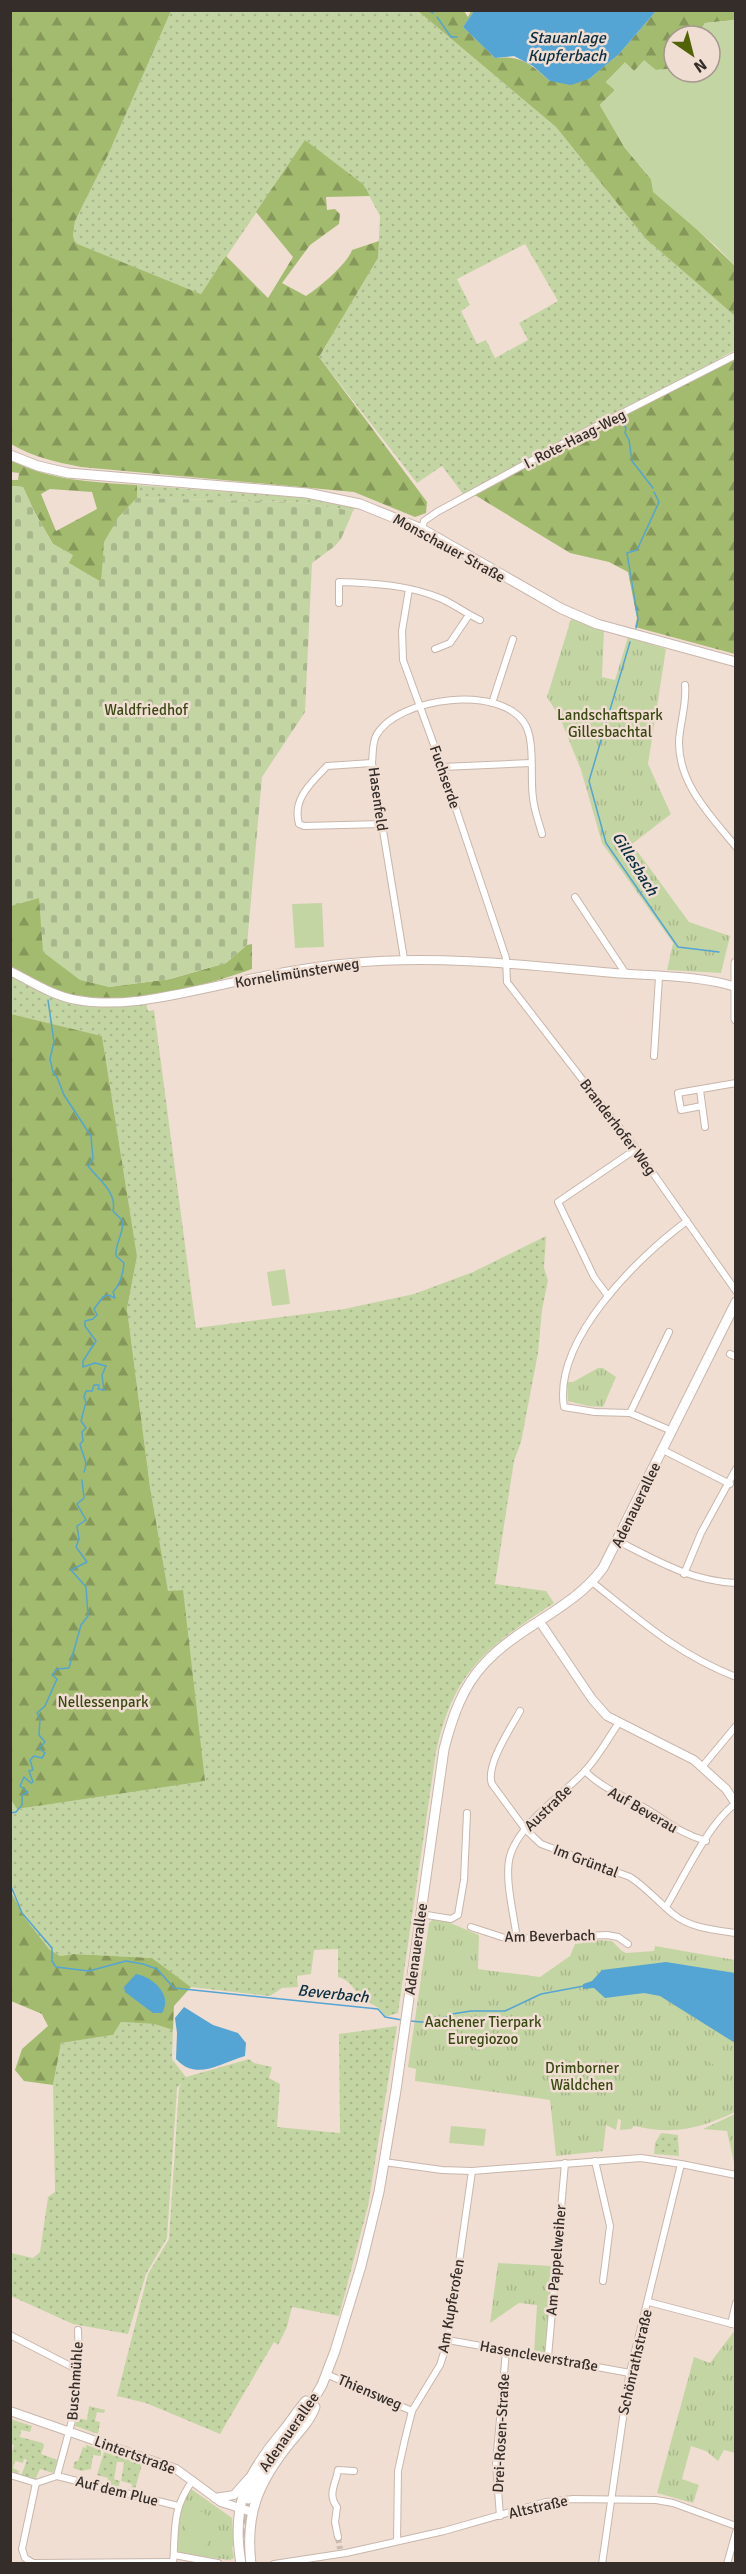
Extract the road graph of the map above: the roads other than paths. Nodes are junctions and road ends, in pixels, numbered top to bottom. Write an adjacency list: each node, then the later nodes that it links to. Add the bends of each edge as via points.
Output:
1 (735, 355): 3 (street, I. Rote-Haag-Weg, via 438,512 424,521)
2 (10, 455): 3 (main road, Monschauer Straße, via 68,473 328,497 360,504)
3 (422, 529): 10 (main road, Monschauer Straße, via 562,609 597,624)
4 (409, 589): 5 (street, via 339,582); 6 (street, via 441,599); 13 (street, Fuchserde, via 402,631 403,660)
5 (339, 603)
6 (469, 615): 7 (street); 9 (street, via 450,643)
7 (480, 621)
8 (513, 639): 12 (street)
9 (435, 649)
10 (735, 662)
11 (685, 685): 19 (street, via 680,735 682,765 695,795)
12 (492, 703): 13 (street, Hasenfeld, via 457,699); 15 (street, Hasenfeld, via 518,716 526,725)
13 (420, 707): 14 (street, Hasenfeld, via 397,715 386,724 376,736); 16 (street, Fuchserde)
14 (372, 763): 17 (street, Hasenfeld); 17 (street, via 327,766 300,796 297,818 304,826)
15 (531, 763): 16 (street); 18 (street, Hasenfeld, via 533,799)
16 (442, 767): 23 (street, Fuchserde)
17 (382, 824): 21 (street, Hasenfeld)
18 (542, 834)
19 (735, 847)
20 (575, 897): 25 (street)
21 (404, 960): 23 (street, Kornelimünsterweg); 24 (street, Kornelimünsterweg, via 310,967 162,997 99,1001 58,994)
22 (735, 963): 27 (main road)
23 (506, 964): 25 (street, Kornelimünsterweg); 34 (street, Branderhofer Weg, via 507,982)
24 (10, 971)
25 (626, 974): 26 (street, Kornelimünsterweg)
26 (659, 977): 27 (street, Kornelimünsterweg); 29 (street)
27 (735, 987): 28 (main road)
28 (735, 1019)
29 (654, 1056)
30 (735, 1083): 31 (street)
31 (700, 1090): 32 (street); 32 (street, via 678,1093 681,1110)
32 (702, 1106): 33 (street)
33 (705, 1127)
34 (636, 1149): 35 (street, Branderhofer Weg); 37 (street, via 558,1202 594,1277)
35 (687, 1221): 36 (street, Branderhofer Weg); 37 (street, via 648,1253)
36 (735, 1291)
37 (608, 1296): 40 (street, via 565,1370 564,1407)
38 (735, 1302): 41 (main road, Adenauerallee)
39 (669, 1332): 40 (street)
40 (630, 1413): 41 (street)
41 (672, 1431): 42 (main road, Adenauerallee)
42 (663, 1450): 44 (street, Adenauerallee); 45 (main road, Adenauerallee)
43 (735, 1469): 44 (street)
44 (730, 1484): 46 (street, via 701,1533)
45 (618, 1541): 46 (street); 47 (main road, Adenauerallee)
46 (684, 1574): 48 (street, via 711,1582)
47 (592, 1582): 49 (main road, Adenauerallee); 50 (street, via 675,1648)
48 (735, 1583)
49 (540, 1622): 52 (street, via 591,1700); 61 (main road, Adenauerallee, via 486,1662 455,1711 444,1749)
50 (735, 1677)
51 (520, 1711): 58 (street, Im Grüntal, via 489,1777)
52 (618, 1724): 54 (street, via 673,1748); 55 (street, Austraße)
53 (735, 1726): 54 (street)
54 (702, 1767): 56 (street, via 726,1789)
55 (585, 1772): 58 (street, Austraße); 59 (street, Auf Beverau, via 603,1787 685,1835)
56 (735, 1804): 59 (street)
57 (467, 1813): 61 (street, via 458,1915 451,1919)
58 (525, 1829): 60 (street, Im Grüntal, via 541,1844 630,1877); 64 (street, Austraße, via 516,1841 508,1873)
59 (706, 1840): 60 (street)
60 (666, 1907): 63 (street, Im Grüntal, via 688,1923)
61 (421, 1914): 67 (main road, Adenauerallee)
62 (471, 1927): 64 (street, Am Beverbach, via 493,1936)
63 (735, 1933)
64 (517, 1939): 65 (street, Am Beverbach, via 607,1935)
65 (628, 1944)
66 (595, 2161): 68 (street); 69 (street, via 641,2158); 72 (street, via 610,2226)
67 (384, 2162): 70 (street); 83 (main road, Adenauerallee, via 361,2266)
68 (565, 2163): 70 (street); 80 (street, Am Pappelweiher)
69 (681, 2163): 71 (street); 73 (street, Schönrathstraße)
70 (472, 2170): 78 (street, Am Kupferofen)
71 (735, 2175)
72 (603, 2281)
73 (649, 2302): 75 (street); 82 (street, Schönrathstraße)
74 (735, 2303): 75 (street)
75 (733, 2324)
76 (78, 2330): 81 (street, Buschmühle)
77 (10, 2334): 81 (street)
78 (448, 2340): 79 (street, Hasencleverstraße); 86 (street, Am Kupferofen, via 440,2365)
79 (506, 2351): 80 (street, Hasencleverstraße); 100 (street, Drei-Rosen-Straße, via 496,2463)
80 (548, 2357): 82 (street, Hasencleverstraße)
81 (78, 2370): 87 (street, Buschmühle)
82 (630, 2373): 96 (street, Schönrathstraße)
83 (327, 2374): 84 (main road, Adenauerallee); 86 (street, Thiensweg)
84 (319, 2390): 91 (main road, via 304,2403); 95 (main road, Adenauerallee, via 263,2468); 99 (main road, via 314,2410 270,2468)
85 (10, 2411): 87 (street, Lintertstraße)
86 (412, 2411): 104 (street, Am Kupferofen, via 398,2471)
87 (71, 2431): 90 (street, Buschmühle); 92 (street, Lintertstraße, via 176,2469)
88 (354, 2471): 103 (street, via 338,2470 332,2486)
89 (10, 2475): 93 (street)
90 (57, 2476): 93 (street); 97 (street, Auf dem Plue)
91 (249, 2478): 94 (street, via 234,2495); 98 (main road)
92 (193, 2480): 94 (street, Lintertstraße); 97 (street)
93 (36, 2483): 105 (street, via 22,2549 33,2564)
94 (215, 2498): 98 (street, Lintertstraße)
95 (248, 2499)
96 (610, 2500): 100 (street, Altstraße, via 546,2502); 101 (street, Altstraße, via 673,2503); 110 (street, Schönrathstraße)
97 (178, 2506): 105 (street)
98 (239, 2509): 99 (street, Lintertstraße); 107 (main road)
99 (252, 2512): 108 (main road, via 248,2537)
100 (500, 2516): 104 (street, Altstraße)
101 (735, 2526)
102 (735, 2532): 111 (street)
103 (338, 2537)
104 (398, 2541): 109 (street, Altstraße)
105 (173, 2560): 106 (street)
106 (218, 2563)
107 (241, 2564)
108 (251, 2564)
109 (274, 2564)
110 (602, 2564)
111 (727, 2564)

